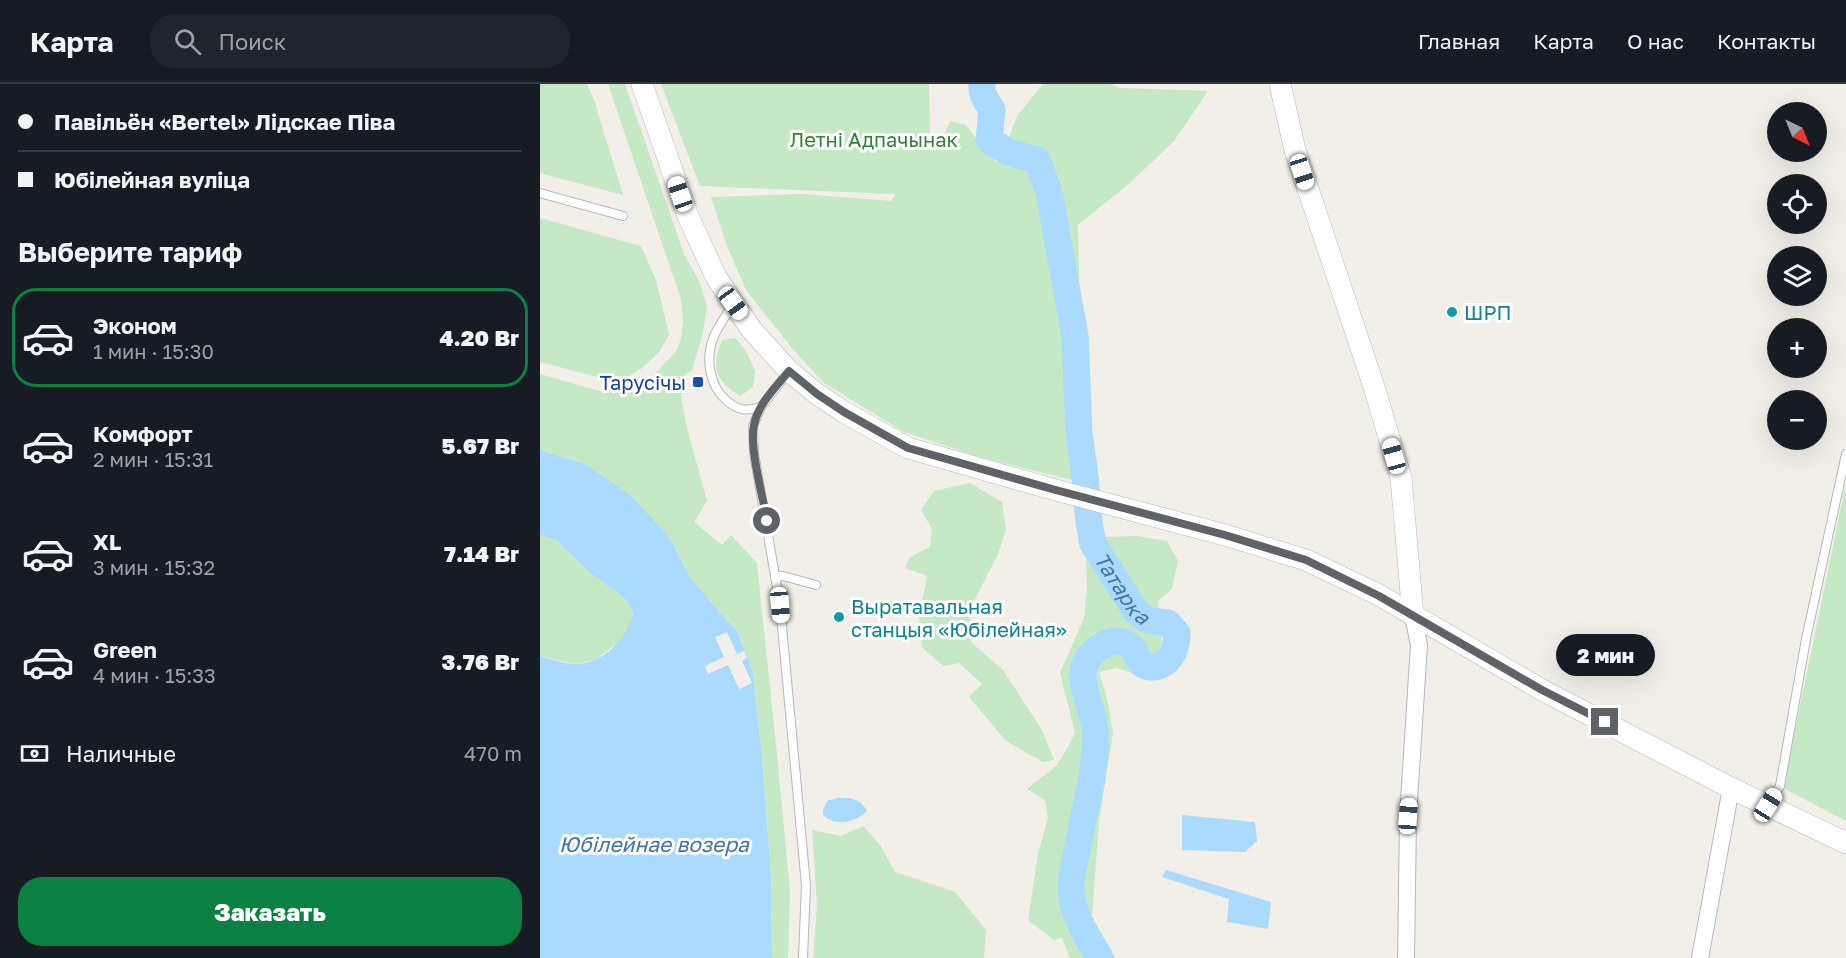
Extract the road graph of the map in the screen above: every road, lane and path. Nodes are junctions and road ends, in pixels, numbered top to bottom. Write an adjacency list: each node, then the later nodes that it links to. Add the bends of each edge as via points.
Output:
1 (642, 84): 5 (street, via 688,216 716,277)
2 (1280, 84): 11 (street, via 1295,150 1401,478)
3 (540, 193): 4 (lane)
4 (623, 216)
5 (733, 303): 6 (street); 7 (lane, via 713,338 709,361 713,384 718,394 733,406 744,411)
6 (789, 371): 7 (lane); 11 (street, via 835,406 908,448 1306,560)
7 (761, 407): 9 (lane, via 753,426 754,453)
8 (1846, 454): 13 (lane, via 1806,639 1780,786)
9 (776, 578): 10 (lane, via 783,576); 15 (lane, via 806,885)
10 (816, 585)
11 (1413, 616): 12 (street, via 1542,690); 16 (street, via 1419,645 1408,816)
12 (1731, 788): 13 (street); 17 (street)
13 (1768, 805): 14 (street)
14 (1846, 843)
15 (803, 958)
16 (1406, 958)
17 (1700, 958)

